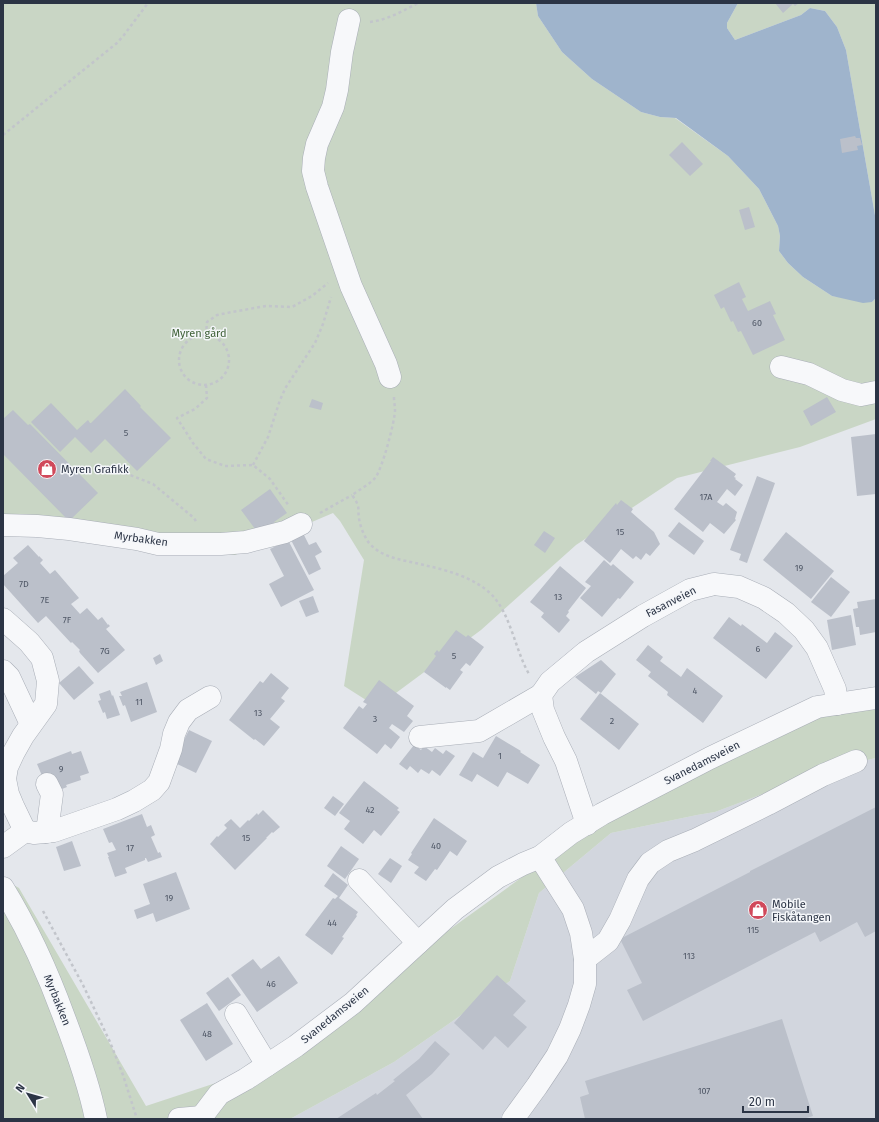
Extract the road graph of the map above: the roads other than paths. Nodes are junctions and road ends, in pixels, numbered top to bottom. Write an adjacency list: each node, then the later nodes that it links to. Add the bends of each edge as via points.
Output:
1 (349, 20): 3 (street, via 333,107 317,144 313,171 351,286)
2 (781, 367): 4 (street, via 810,374 848,392 861,395)
3 (390, 377)
4 (876, 392)
5 (301, 524): 6 (street, Myrbakken, via 285,532 246,542 221,544 158,544 69,529)
6 (3, 525)
7 (3, 619): 13 (street, via 29,642 42,658 48,681 46,704)
8 (3, 671): 13 (street, via 9,677)
9 (541, 695): 12 (street, Fasanveien, via 550,682 586,652 690,590 714,584 739,587 764,598 786,613 804,630 817,648 835,689); 14 (street, Fasanveien, via 479,731); 17 (street, via 543,710 566,761)
10 (210, 697): 18 (street, via 188,710 179,722 159,782 152,790 117,809 54,831)
11 (876, 698): 12 (street, Svanedamsveien)
12 (837, 704): 17 (street, Svanedamsveien, via 817,707 745,741)
13 (31, 724): 18 (street, via 14,752 5,779 13,806)
14 (420, 737)
15 (856, 761): 24 (street, via 668,851 650,863 638,879 608,941)
16 (47, 784): 18 (street, via 52,794)
17 (586, 824): 20 (street, Svanedamsveien)
18 (36, 831): 19 (street)
19 (3, 847)
20 (540, 857): 23 (street, Svanedamsveien, via 498,877 455,909); 24 (street, via 573,909 581,933)
21 (359, 880): 23 (street)
22 (3, 888): 28 (street, Myrbakken, via 40,958 57,997 82,1065)
23 (418, 943): 26 (street, Svanedamsveien, via 353,1003)
24 (585, 960): 30 (street, via 585,984 570,1029 557,1056)
25 (236, 1014): 26 (street)
26 (267, 1065): 27 (street, Svanedamsveien, via 219,1094)
27 (201, 1118): 29 (street, Svanedamsveien)
28 (96, 1119)
29 (179, 1119)
30 (513, 1119)

